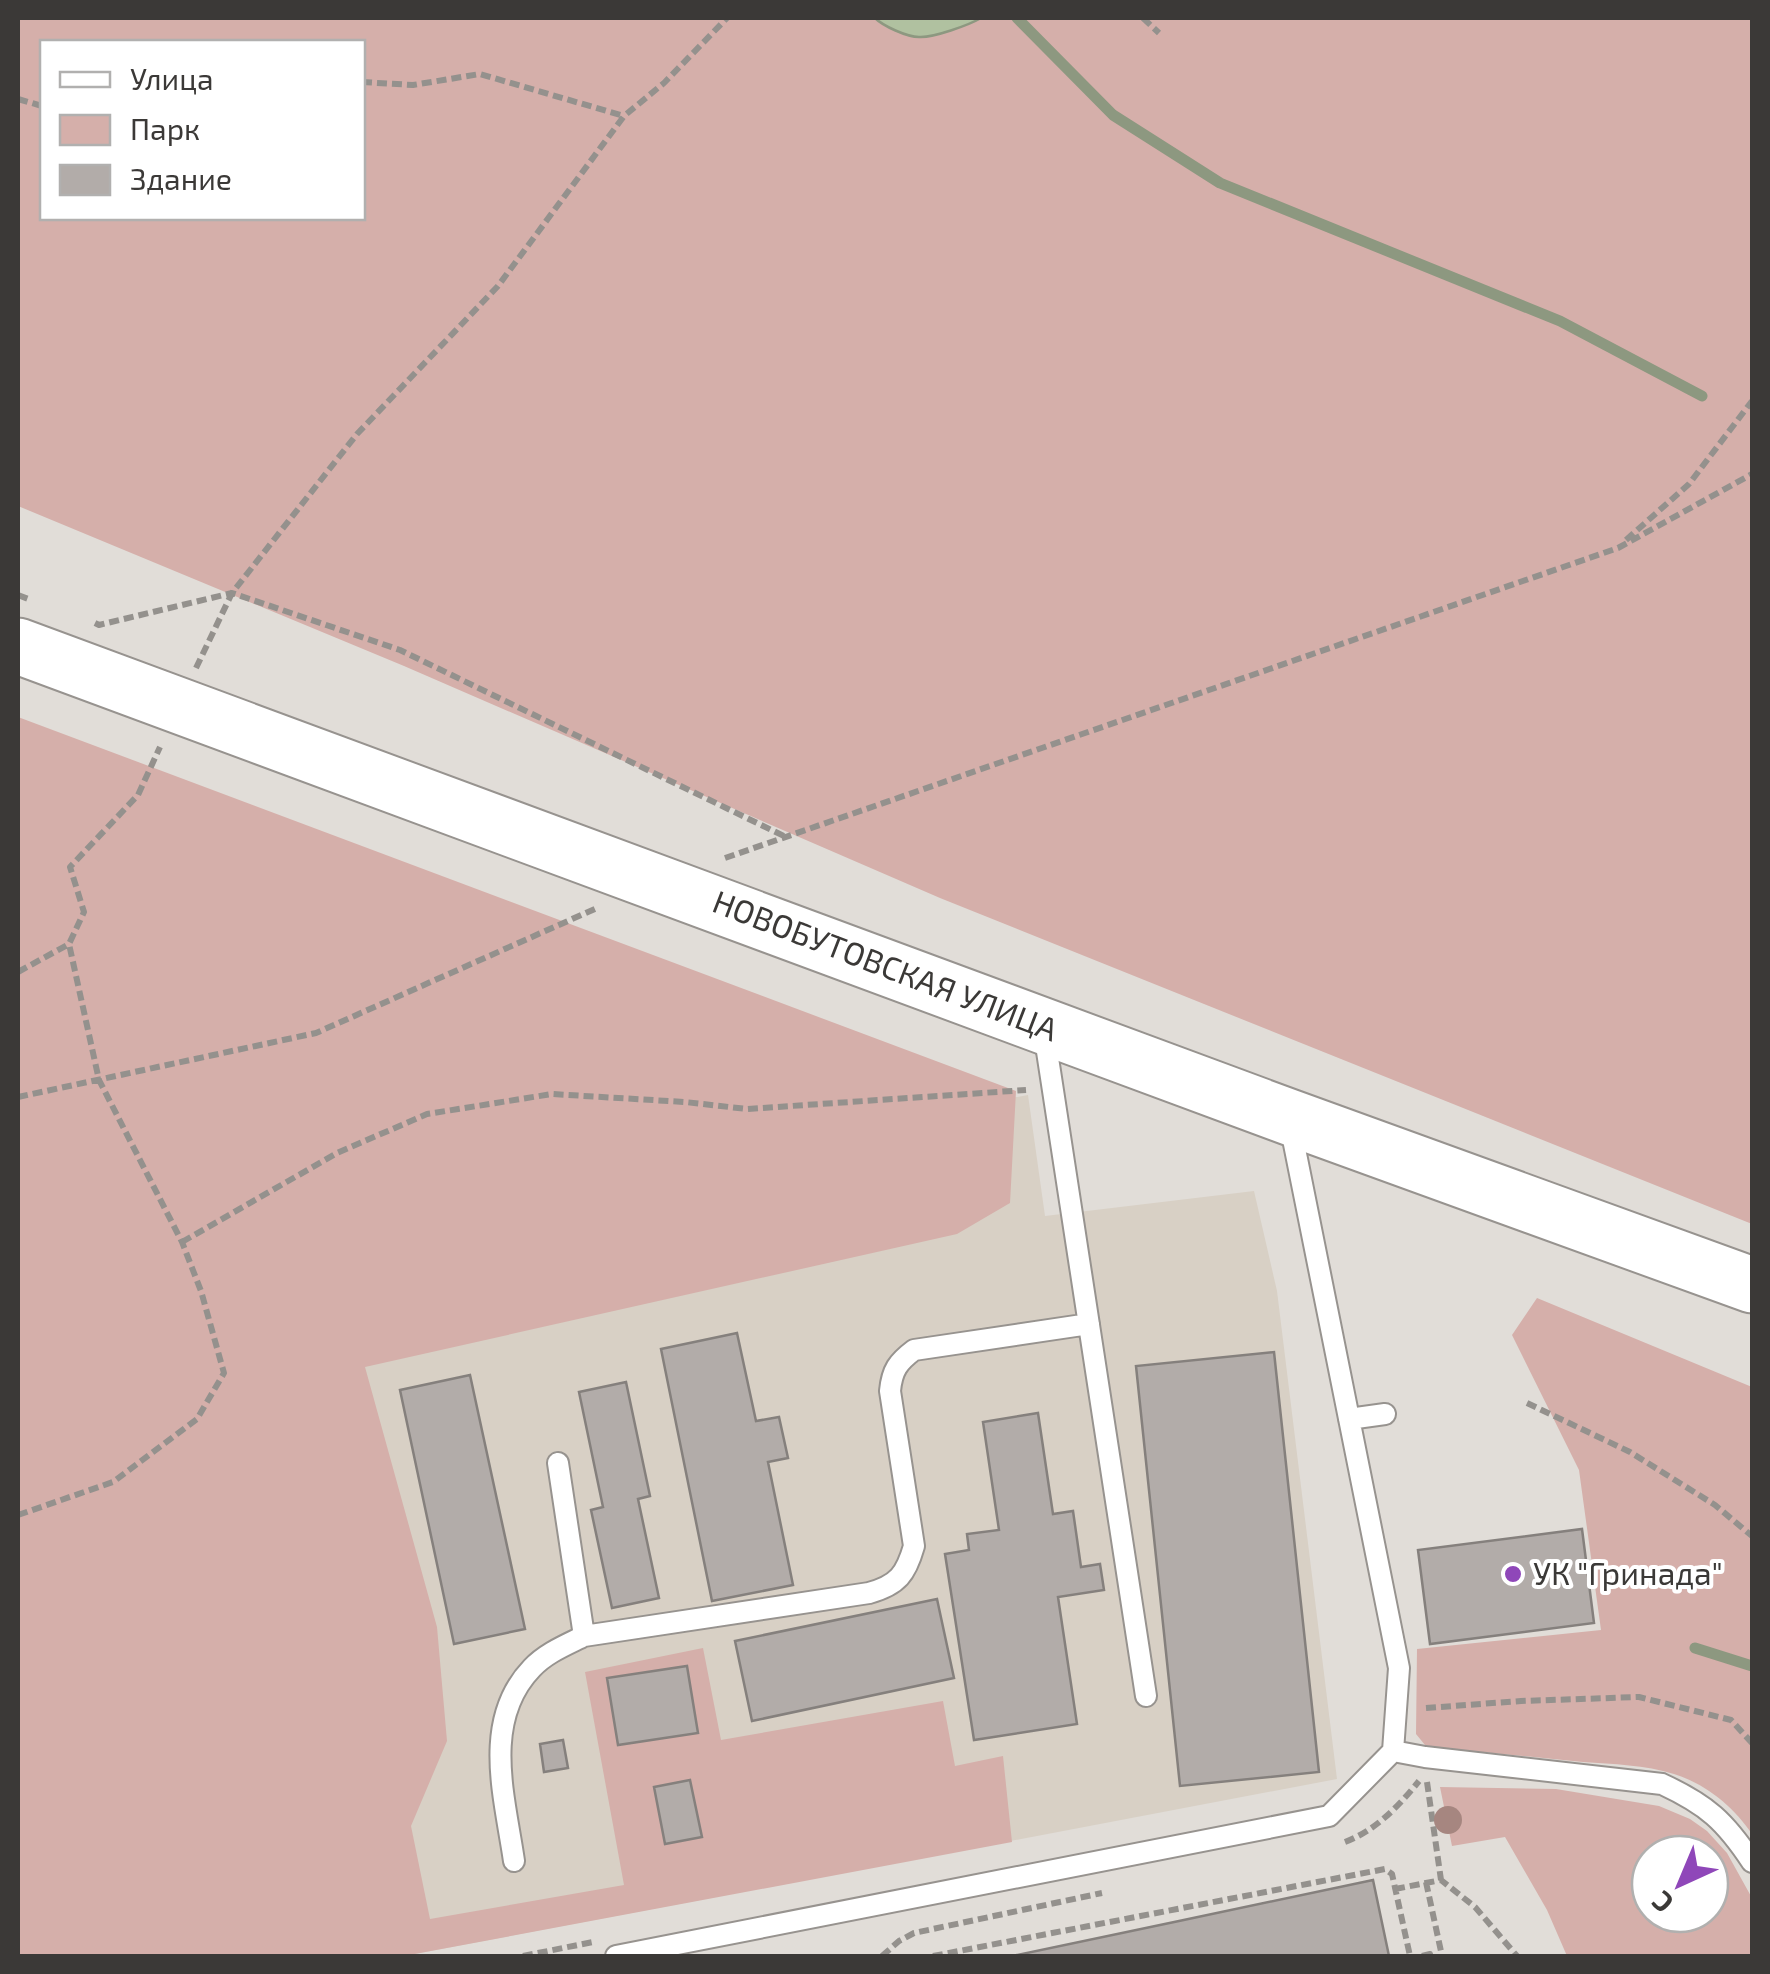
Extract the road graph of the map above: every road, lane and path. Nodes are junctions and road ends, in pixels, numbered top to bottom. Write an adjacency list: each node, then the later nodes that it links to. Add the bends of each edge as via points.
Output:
1 (727, 18): 5 (path)
2 (1144, 18): 3 (path)
3 (1159, 33)
4 (365, 82): 5 (path, via 413,84 480,74)
5 (624, 116): 9 (path, via 498,286 357,434)
6 (1752, 401): 8 (path, via 1689,484)
7 (1752, 474): 8 (path)
8 (1618, 548): 9 (path, via 787,837 400,650)
9 (232, 593): 11 (path, via 99,625); 13 (path)
10 (18, 595): 12 (path)
11 (83, 619)
12 (26, 623): 13 (street, НОВОБУТОВСКАЯ УЛИЦА)
13 (179, 705): 14 (street, НОВОБУТОВСКАЯ УЛИЦА); 15 (path, via 138,795 70,867 84,912)
14 (658, 881): 17 (street, НОВОБУТОВСКАЯ УЛИЦА); 18 (path, via 316,1034)
15 (69, 944): 16 (path); 18 (path)
16 (18, 972)
17 (1043, 1026): 19 (lane); 21 (street, НОВОБУТОВСКАЯ УЛИЦА)
18 (98, 1080): 20 (path); 22 (path)
19 (1052, 1088): 22 (path, via 747,1109 552,1094 427,1114 337,1153); 24 (lane)
20 (18, 1098)
21 (1289, 1117): 23 (street, НОВОБУТОВСКАЯ УЛИЦА); 27 (lane)
22 (182, 1242): 29 (path, via 224,1373 197,1420 113,1482)
23 (1752, 1285)
24 (1089, 1324): 31 (lane, via 914,1350 898,1362 890,1391 914,1546 908,1567 886,1588); 32 (lane)
25 (1527, 1403): 30 (path, via 1630,1452)
26 (1385, 1414): 27 (lane)
27 (1349, 1419): 35 (lane, via 1399,1668)
28 (558, 1463): 31 (lane)
29 (18, 1516)
30 (1752, 1536)
31 (584, 1636): 37 (lane, via 532,1668 502,1722 499,1758)
32 (1146, 1696)
33 (1426, 1708): 34 (path, via 1640,1698 1731,1720)
34 (1752, 1743)
35 (1393, 1751): 36 (lane); 42 (lane, via 1329,1816)
36 (1425, 1757): 38 (lane, via 1662,1784 1719,1818); 39 (path)
37 (514, 1861)
38 (1752, 1862)
39 (1441, 1880): 40 (path); 49 (path)
40 (1426, 1882): 41 (path); 48 (path)
41 (1395, 1889): 44 (path, via 1390,1872 1380,1870); 45 (path)
42 (701, 1948): 43 (lane)
43 (616, 1956)
44 (933, 1956)
45 (1410, 1956)
46 (1422, 1956): 47 (path)
47 (1430, 1956)
48 (1442, 1956)
49 (1517, 1956)

